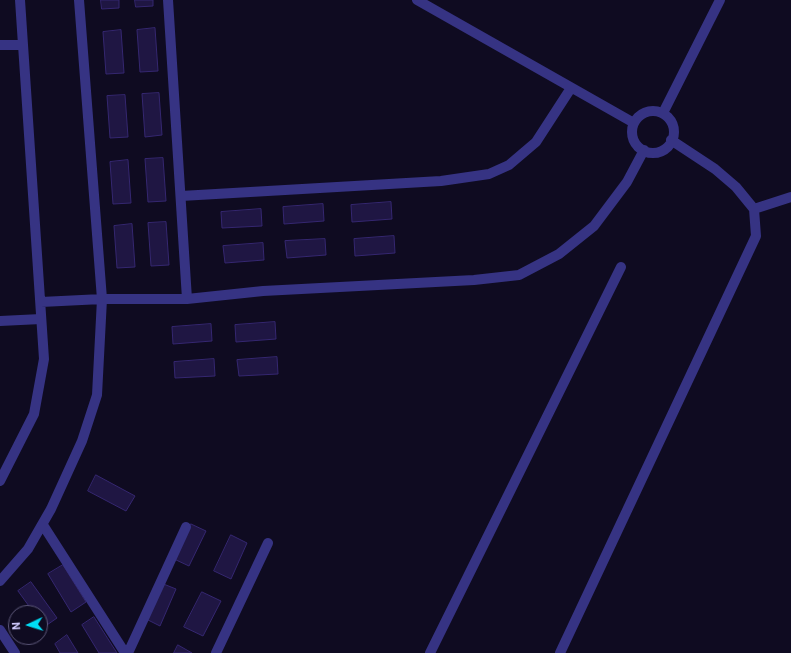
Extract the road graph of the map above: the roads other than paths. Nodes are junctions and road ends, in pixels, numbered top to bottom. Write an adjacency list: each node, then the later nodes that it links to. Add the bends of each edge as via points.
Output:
1 (20, 0): 7 (street)
2 (78, 0): 17 (street)
3 (168, 0): 13 (street)
4 (417, 0): 8 (street)
5 (720, 0): 9 (street)
6 (0, 45): 7 (street)
7 (23, 45): 19 (street)
8 (571, 88): 10 (street); 13 (street, via 536,142 509,165 489,174 441,181)
9 (662, 113): 10 (street, via 644,113); 11 (street, via 672,124 674,135)
10 (634, 123): 12 (street, via 632,128 635,143)
11 (671, 140): 12 (street, via 660,152 650,153); 15 (street, via 715,169 736,187)
12 (644, 150): 18 (street, via 627,182 594,226 559,254 519,275 474,280 263,291)
13 (181, 196): 18 (street)
14 (791, 197): 15 (street)
15 (754, 209): 32 (street, via 756,236)
16 (622, 267): 31 (street)
17 (102, 299): 18 (street); 19 (street); 23 (street, via 97,395 82,440)
18 (187, 299)
19 (41, 302): 20 (street)
20 (41, 319): 21 (street); 22 (street, via 44,359 34,414)
21 (0, 321)
22 (0, 481)
23 (43, 525): 26 (street, via 28,550); 29 (street)
24 (186, 527): 29 (street)
25 (268, 543): 30 (street)
26 (0, 582)
27 (0, 630): 28 (street)
28 (15, 653)
29 (127, 653)
30 (216, 653)
31 (430, 653)
32 (560, 653)

